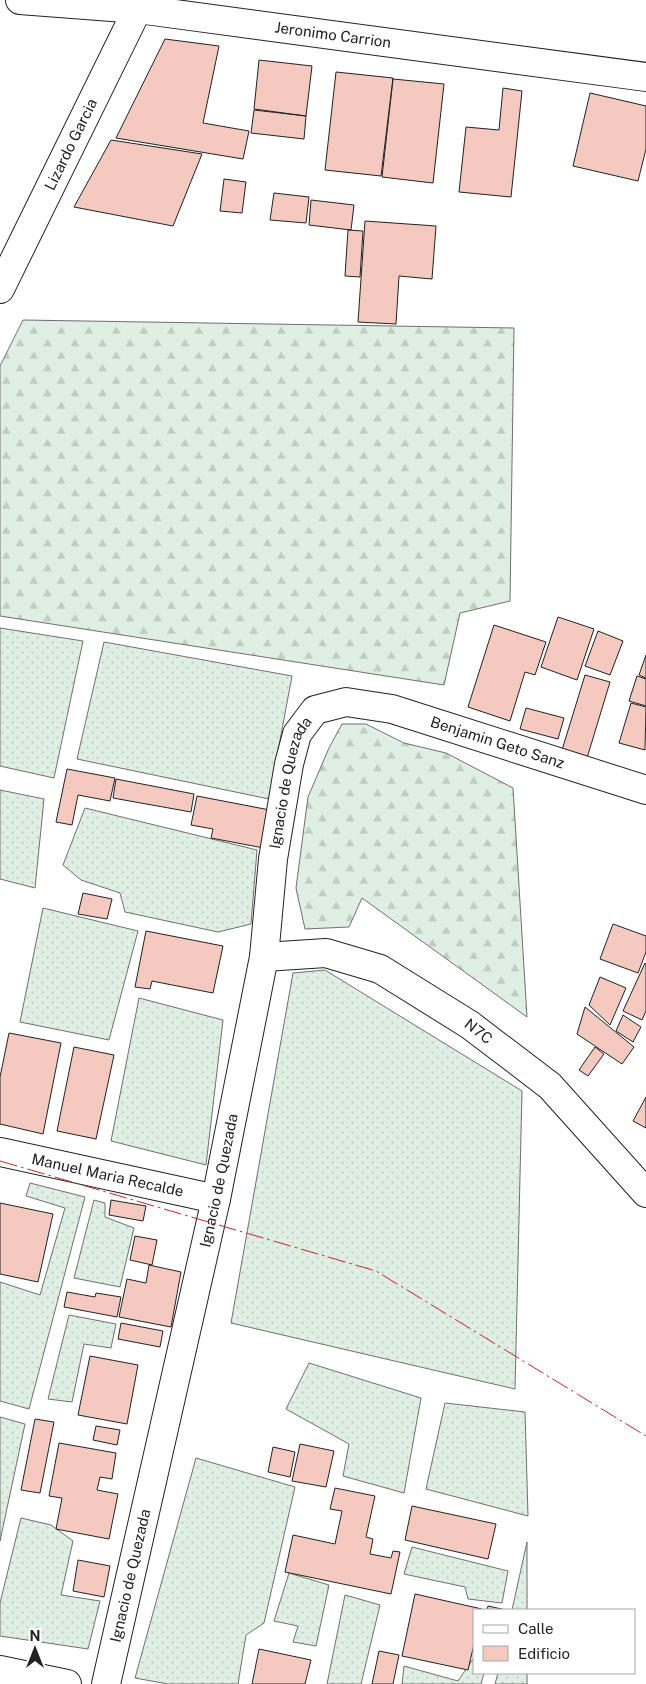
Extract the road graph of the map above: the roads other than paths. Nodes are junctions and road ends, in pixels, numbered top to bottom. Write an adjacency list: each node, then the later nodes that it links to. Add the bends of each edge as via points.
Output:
1 (20, 0): 2 (street, Jeronimo Carrion)
2 (140, 4): 3 (street, Jeronimo Carrion); 4 (street, Lizardo Garcia)
3 (646, 77)
4 (0, 289)
5 (346, 702): 6 (street, Benjamin Geto Sanz, via 392,709); 7 (street, Ignacio de Quezada, via 315,710 297,734 273,859)
6 (646, 790)
7 (264, 957): 9 (street, N7C, via 326,953 380,969 470,1024 550,1086); 10 (street, Ignacio de Quezada)
8 (0, 1152): 10 (street, Manuel Maria Recalde)
9 (646, 1194)
10 (216, 1199): 13 (street, Ignacio de Quezada)
11 (0, 1670): 12 (street)
12 (67, 1684)
13 (106, 1684)

